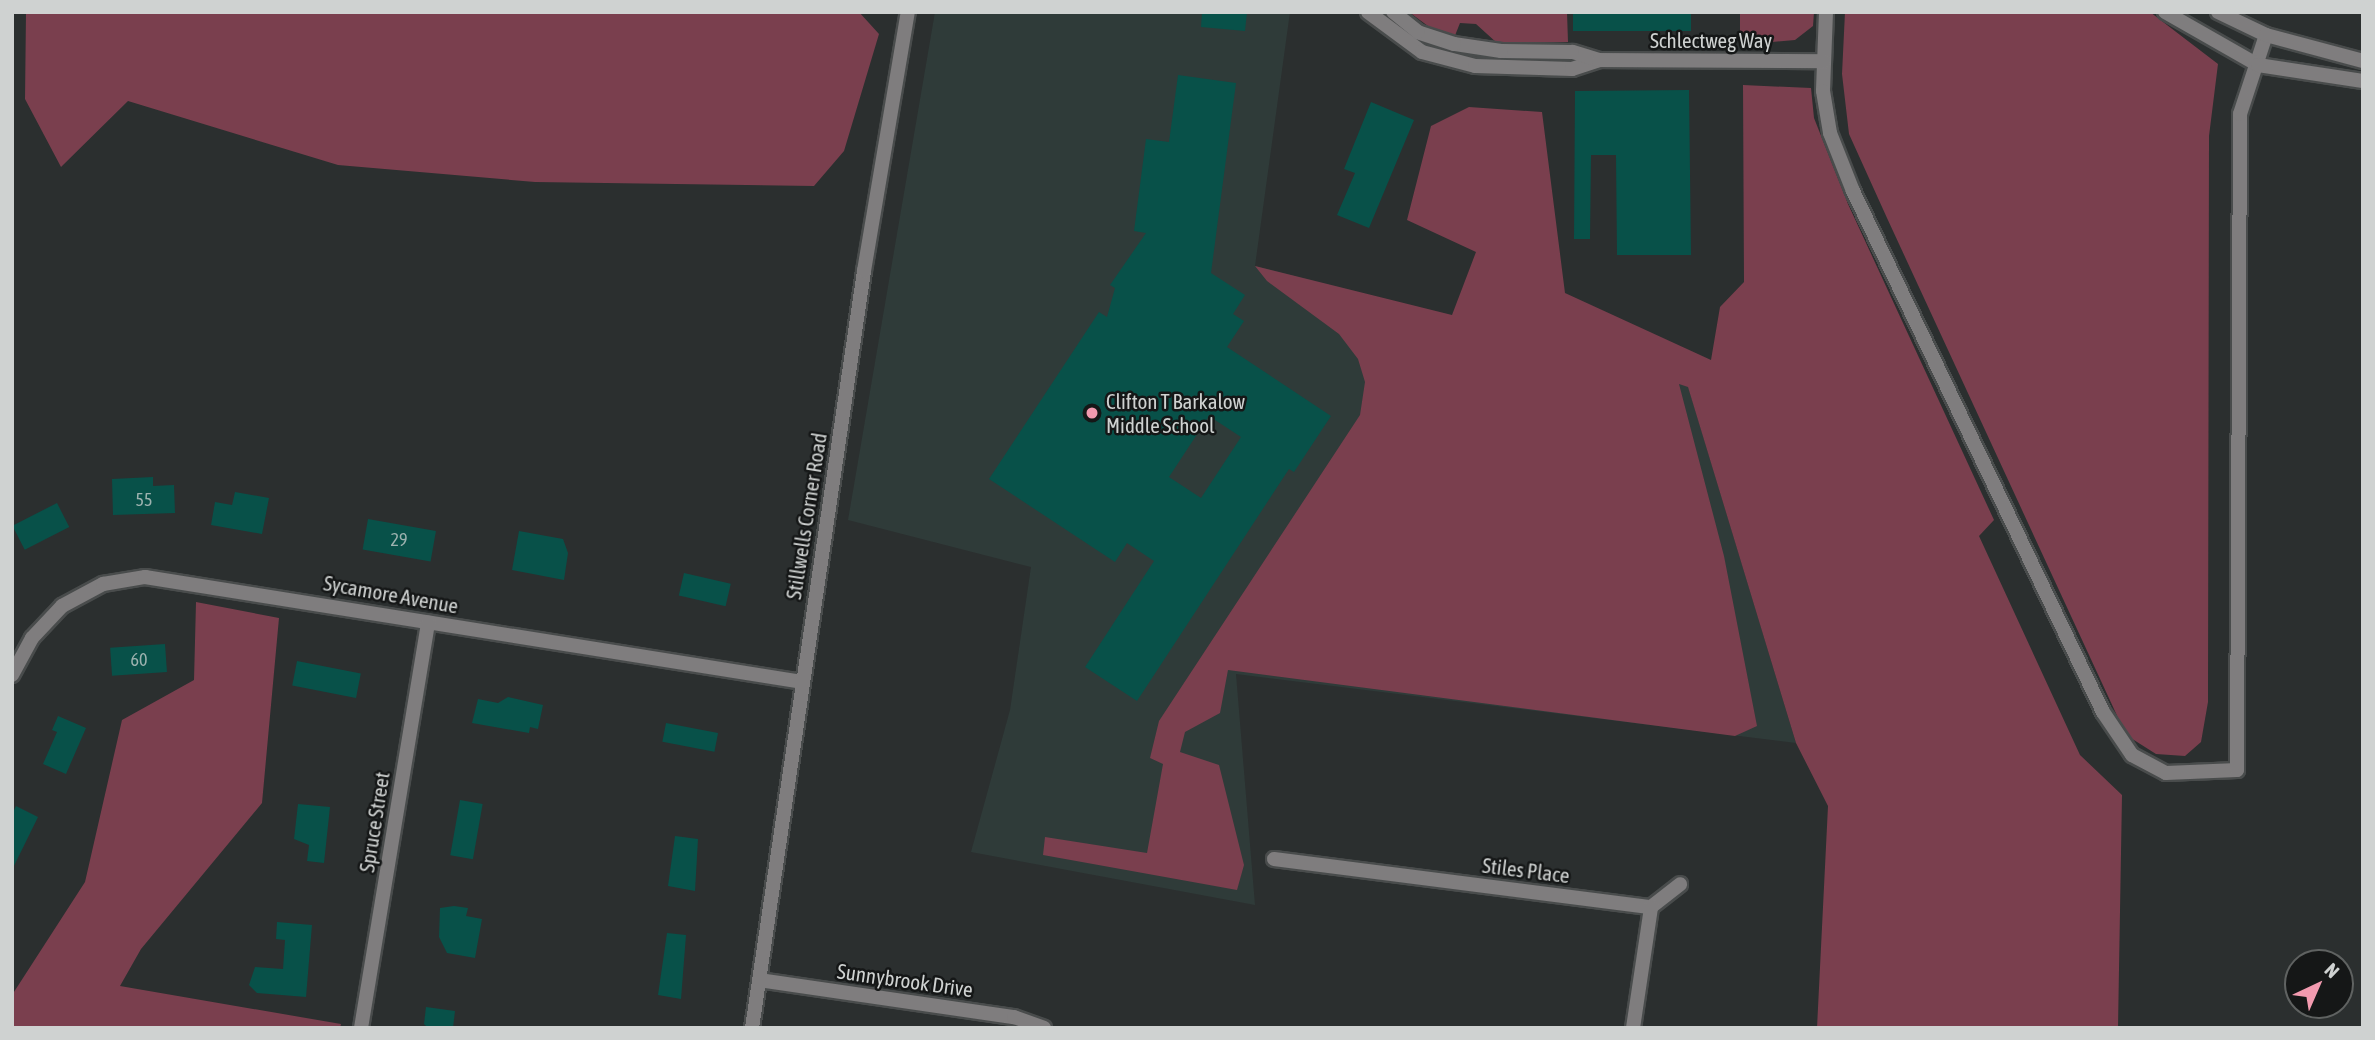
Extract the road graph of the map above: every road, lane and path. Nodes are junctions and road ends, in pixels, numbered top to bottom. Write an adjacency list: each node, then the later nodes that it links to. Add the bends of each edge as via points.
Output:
1 (908, 12): 15 (street, Stillwells Corner Road)
2 (1368, 12): 8 (street, Schlectweg Way, via 1422,51 1475,66 1572,69)
3 (1393, 12): 8 (street, Schlectweg Way, via 1418,32 1454,44 1501,51 1572,52)
4 (1826, 12): 9 (street)
5 (2165, 12): 11 (street)
6 (2218, 12): 7 (street)
7 (2266, 35): 10 (street); 11 (street)
8 (1599, 61): 9 (street, Schlectweg Way)
9 (1824, 61): 11 (street, via 1830,133 1853,191 2097,699 2132,755 2166,773 2236,770 2240,114)
10 (2363, 61)
11 (2258, 65): 12 (street)
12 (2363, 82)
13 (428, 622): 14 (street, Sycamore Avenue, via 164,577 119,580 62,606 32,638); 15 (street, Sycamore Avenue); 20 (street, Spruce Street)
14 (12, 675)
15 (802, 682): 19 (street, Stillwells Corner Road)
16 (1274, 859): 18 (street, Stiles Place)
17 (1680, 884): 18 (street)
18 (1651, 907): 23 (street)
19 (759, 980): 21 (street, Stillwells Corner Road); 22 (street, Sunnybrook Drive, via 1014,1017)
20 (361, 1028)
21 (752, 1028)
22 (1044, 1028)
23 (1633, 1028)

